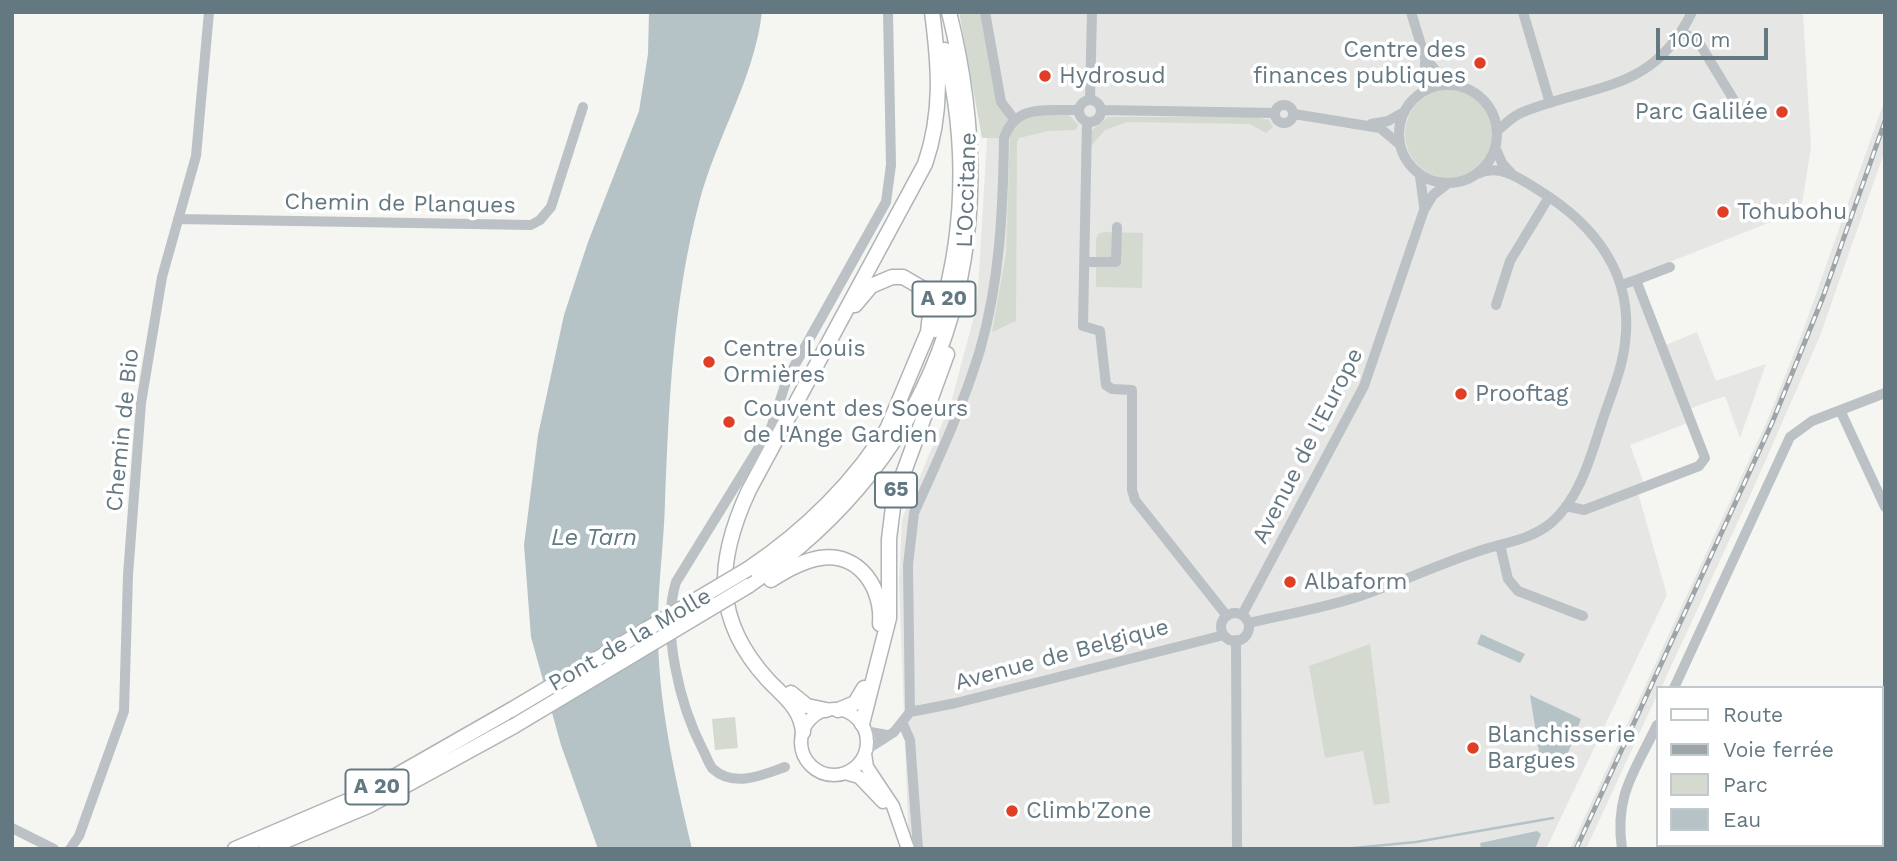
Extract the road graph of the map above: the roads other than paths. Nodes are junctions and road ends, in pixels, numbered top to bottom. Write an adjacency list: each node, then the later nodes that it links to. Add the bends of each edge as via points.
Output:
1 (209, 12): 35 (street, Chemin de Bio, via 196,156)
2 (887, 12): 65 (street, via 891,165 886,202 787,379 771,428 677,582 670,601 676,673 692,730 713,769 734,778 752,779)
3 (934, 12): 45 (highway, L'Occitane / A 20, via 959,130 958,222 942,310 919,370); 62 (highway, via 940,88 925,164 749,491 725,558 724,595 734,629 753,662 800,714)
4 (949, 12): 38 (highway, L'Occitane / A 20, via 971,140)
5 (985, 12): 23 (street, via 1001,102)
6 (1092, 12): 14 (street)
7 (1411, 12): 11 (street)
8 (1523, 12): 15 (street)
9 (1692, 12): 10 (street)
10 (1682, 32): 15 (street, via 1647,69 1624,81); 20 (street, via 1698,41)
11 (1425, 58): 12 (street); 13 (street)
12 (1448, 85): 13 (street); 16 (street, via 1477,94)
13 (1424, 91): 21 (street)
14 (1090, 99): 18 (street); 19 (street)
15 (1550, 103): 22 (street)
16 (1488, 105): 22 (street, via 1503,112); 26 (street)
17 (583, 107): 35 (street, Chemin de Planques, via 551,207 531,225)
18 (1078, 110): 23 (street, via 1024,112); 24 (street)
19 (1101, 110): 24 (street, via 1097,119); 25 (street, via 1275,113 1284,123 1294,114)
20 (1740, 110)
21 (1404, 111): 25 (street, via 1388,121); 27 (street)
22 (1522, 112): 26 (street)
23 (1014, 119): 58 (street, via 1004,138 1003,215 981,348 912,527)
24 (1087, 122): 51 (street, via 1083,326 1100,331 1106,384 1112,389 1132,390 1135,500)
25 (1367, 125): 27 (street, via 1387,132)
26 (1497, 131): 28 (street)
27 (1399, 144): 31 (street, via 1406,162)
28 (1495, 147): 29 (street); 30 (street)
29 (1477, 174): 30 (street, via 1496,169); 32 (street)
30 (1512, 174): 33 (street)
31 (1420, 176): 32 (street); 34 (street, Avenue de l'Europe)
32 (1447, 184): 34 (street, Avenue de l'Europe)
33 (1549, 197): 41 (street, via 1581,219 1597,237); 42 (street, via 1510,261)
34 (1424, 210): 53 (street, Avenue de l'Europe, via 1364,386)
35 (178, 219): 69 (street, Chemin de Bio, via 162,276 141,403 128,575 124,711 88,815)
36 (1117, 227): 37 (street, via 1116,262)
37 (1091, 262)
38 (965, 263): 50 (highway, L'Occitane / A 20, via 927,381 882,459 822,528); 60 (highway, 65, via 960,313 894,499 889,618)
39 (1670, 267): 40 (street)
40 (1636, 280): 41 (street); 46 (street, via 1705,458 1699,466 1584,510)
41 (1621, 285): 46 (street, via 1625,344 1588,467)
42 (1496, 305)
43 (1885, 393): 44 (street)
44 (1840, 410): 47 (street); 56 (street, via 1800,428 1788,442)
45 (888, 427): 49 (highway, L'Occitane / A 20, via 835,497); 57 (highway, via 931,315 922,288 903,277 871,286 855,304 752,498 731,558 730,593 747,641 797,699 807,706)
46 (1566, 506): 48 (street, via 1539,532)
47 (1885, 507)
48 (1500, 545): 52 (street, via 1508,579 1517,591); 53 (street, via 1360,596)
49 (748, 569): 71 (highway, Pont de la Molle / A 20, bridge, via 364,794)
50 (749, 590): 57 (highway, via 823,557 838,558 869,577 880,607 878,637 862,692 855,703); 72 (highway, Pont de la Molle / A 20, bridge, via 368,806)
51 (1227, 616): 53 (street, via 1234,613); 54 (street, via 1222,623)
52 (1583, 616)
53 (1246, 619): 55 (street, via 1247,635)
54 (1224, 635): 55 (street); 58 (street, Avenue de Belgique)
55 (1236, 640): 75 (street)
56 (1676, 686)
57 (832, 710): 60 (main road, via 852,715); 62 (main road, via 814,716)
58 (909, 712): 59 (street)
59 (903, 724): 63 (street); 74 (street, via 910,740)
60 (863, 727): 63 (street); 64 (main road)
61 (1656, 727): 76 (street, via 1621,803)
62 (803, 732): 66 (main road, via 803,753 811,766 827,774)
63 (888, 735): 64 (street)
64 (865, 752): 66 (main road); 67 (main road, via 867,767)
65 (785, 767)
66 (845, 773): 67 (main road, via 865,782)
67 (898, 821): 73 (main road)
68 (12, 828): 70 (street)
69 (71, 848)
70 (54, 849)
71 (235, 849)
72 (266, 849)
73 (908, 849)
74 (918, 849)
75 (1237, 849)
76 (1622, 849)

